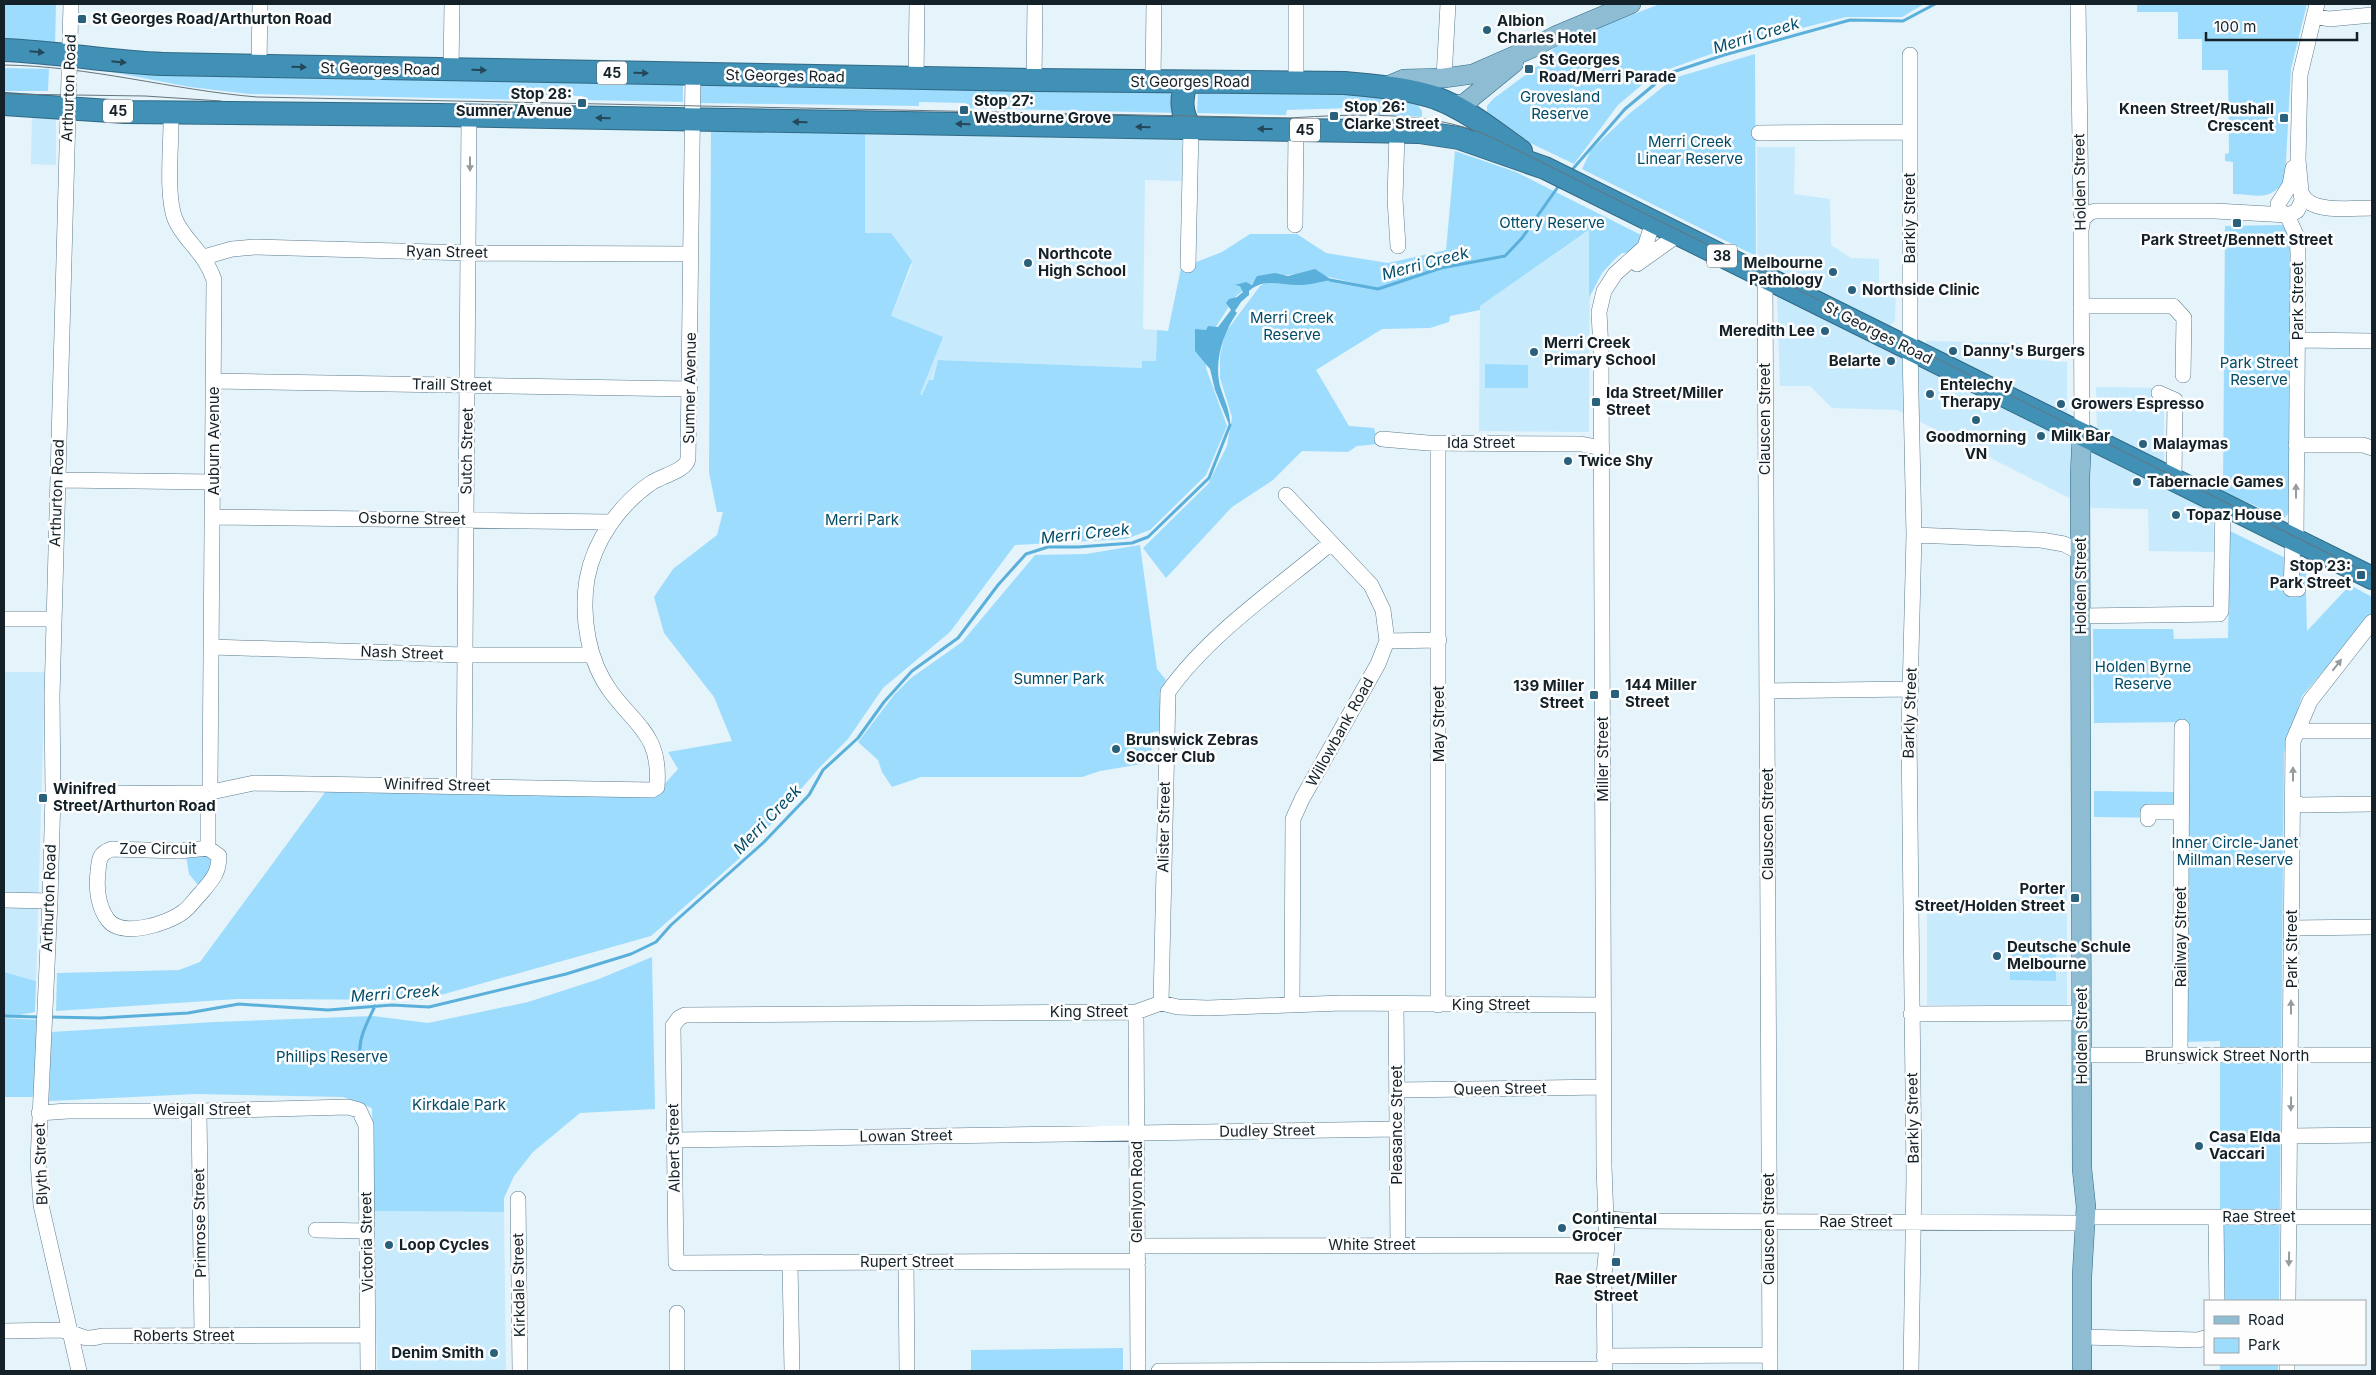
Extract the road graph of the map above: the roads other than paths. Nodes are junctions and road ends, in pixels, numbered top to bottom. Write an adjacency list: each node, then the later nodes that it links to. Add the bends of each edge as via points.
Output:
1 (71, 4): 17 (street, Arthurton Road)
2 (260, 4): 18 (street)
3 (452, 4): 19 (street)
4 (916, 4): 22 (street)
5 (1035, 4): 23 (street)
6 (1154, 4): 24 (street)
7 (1296, 4): 26 (street)
8 (1449, 4): 21 (street)
9 (1631, 4): 12 (main road)
10 (2078, 4): 48 (street, Holden Street, via 2079,156)
11 (2313, 7): 13 (street, via 2329,18); 42 (street, via 2299,78); 43 (street, via 2294,71 2290,135 2292,178 2288,190)
12 (1612, 8): 14 (main road)
13 (2372, 15)
14 (1532, 48): 21 (main road); 30 (main road, via 1465,103)
15 (4, 50): 17 (highway, St Georges Road / 45, one-way to 17)
16 (1910, 55): 38 (street, Barkly Street)
17 (71, 56): 18 (highway, St Georges Road / 45, one-way to 18, via 127,63); 31 (street, Arthurton Road)
18 (259, 66): 19 (highway, St Georges Road / 45, one-way to 19)
19 (451, 70): 20 (highway, St Georges Road / 45, one-way to 20)
20 (693, 74): 22 (highway, St Georges Road / 45); 34 (street, Sumner Avenue)
21 (1456, 77): 27 (main road, via 1404,79); 30 (main road)
22 (916, 78): 23 (highway, St Georges Road / 45)
23 (1034, 80): 24 (highway, St Georges Road / 45)
24 (1153, 82): 25 (highway, St Georges Road / 45)
25 (1189, 82): 26 (highway, St Georges Road / 45); 35 (highway, via 1194,96)
26 (1296, 83): 27 (highway, St Georges Road / 45)
27 (1385, 87): 28 (highway, St Georges Road / 45)
28 (1423, 94): 30 (highway, St Georges Road / 45); 37 (highway, via 1428,120)
29 (4, 104): 31 (highway, St Georges Road / 45)
30 (1454, 106): 37 (highway, via 1438,126); 40 (highway, via 1455,119); 41 (highway, St Georges Road / 38)
31 (69, 108): 32 (highway, St Georges Road / 45); 74 (street, Arthurton Road)
32 (168, 111): 33 (highway, St Georges Road / 45); 55 (street, Auburn Avenue, via 171,123 171,205 176,221)
33 (470, 116): 34 (highway, St Georges Road / 45, one-way to 33); 53 (street, Sutch Street, one-way to 53)
34 (692, 119): 35 (highway, St Georges Road / 45, one-way to 34); 54 (street, Sumner Avenue)
35 (1191, 128): 36 (highway, St Georges Road / 45, one-way to 35); 56 (street)
36 (1296, 130): 37 (highway, St Georges Road / 45); 50 (street)
37 (1408, 132): 40 (highway, St Georges Road / 45, via 1443,134); 52 (street, via 1395,199)
38 (1909, 132): 39 (street); 61 (street, Barkly Street)
39 (1759, 133)
40 (1476, 143): 41 (highway, St Georges Road / 38)
41 (1544, 168): 49 (highway, St Georges Road / 38)
42 (2302, 194): 44 (street, via 2311,204); 47 (street, via 2300,207)
43 (2280, 198): 46 (street, via 2257,206); 47 (street, Park Street, via 2278,208)
44 (2330, 208): 45 (street); 47 (street)
45 (2372, 208)
46 (2215, 211): 47 (street); 48 (street, via 2095,211)
47 (2288, 215): 59 (street, Park Street, via 2298,243)
48 (2083, 219): 58 (street, Holden Street)
49 (1653, 222): 51 (highway, St Georges Road / 38); 62 (street, Miller Street, via 1645,248 1615,274 1604,292 1599,312)
50 (1295, 225)
51 (1679, 234): 57 (highway, St Georges Road / 38); 62 (street, Miller Street, via 1635,265 1620,280 1607,309)
52 (1398, 246)
53 (470, 253): 54 (street, Ryan Street); 55 (street, Ryan Street, via 255,247); 65 (street, Sutch Street)
54 (691, 254): 66 (street, Sumner Avenue)
55 (204, 257): 64 (street, Auburn Avenue, via 214,280)
56 (1188, 265)
57 (1765, 277): 61 (highway, St Georges Road / 38); 100 (street, Clauscen Street)
58 (2081, 306): 63 (street, via 2173,306 2184,318); 68 (street, Holden Street)
59 (2298, 340): 60 (street); 72 (street, Park Street)
60 (2372, 341)
61 (1910, 349): 68 (highway, St Georges Road / 38); 83 (street, Barkly Street)
62 (1602, 350): 71 (street, Miller Street)
63 (2183, 375)
64 (214, 381): 65 (street, Traill Street); 76 (street, Auburn Avenue)
65 (468, 385): 66 (street, Traill Street); 80 (street, Sutch Street)
66 (690, 389): 81 (street, Sumner Avenue, via 687,463 651,482)
67 (2159, 394): 75 (street, via 2176,400)
68 (2082, 434): 75 (highway, St Georges Road); 82 (main road, Holden Street)
69 (1382, 440): 70 (street, Ida Street)
70 (1438, 443): 71 (street, Ida Street); 94 (street, May Street)
71 (1602, 444): 122 (street, Miller Street)
72 (2296, 445): 73 (street, via 2362,445); 84 (street, Park Street, one-way to 72)
73 (2372, 448)
74 (58, 480): 76 (street); 92 (street, Arthurton Road)
75 (2174, 480): 78 (highway, St Georges Road)
76 (213, 482): 79 (street, Auburn Avenue)
77 (1286, 495): 86 (street, Willowbank Road)
78 (2223, 504): 84 (highway, St Georges Road); 90 (street, via 2219,614)
79 (213, 517): 80 (street, Osborne Street); 96 (street, Auburn Avenue)
80 (465, 520): 81 (street, Osborne Street); 97 (street, Sutch Street)
81 (611, 522): 98 (street, Sumner Avenue, via 600,540 587,578 586,622)
82 (2080, 524): 85 (street, via 2070,533); 87 (main road, Holden Street)
83 (1914, 535): 85 (street); 99 (street, Barkly Street)
84 (2294, 539): 88 (highway, St Georges Road); 89 (street, Park Street, via 2291,589)
85 (2040, 540): 87 (street, via 2063,543)
86 (1331, 543): 95 (street, Willowbank Road, via 1371,585 1383,610); 118 (street, Alister Street, via 1207,646 1168,692)
87 (2080, 553): 90 (main road, Holden Street)
88 (2372, 578)
89 (2298, 589)
90 (2081, 616): 124 (main road, Holden Street)
91 (4, 619): 92 (street)
92 (54, 619): 107 (street, Arthurton Road)
93 (2372, 622): 103 (street, Park Street, one-way to 93, via 2310,701)
94 (1439, 640): 95 (street); 121 (street, May Street)
95 (1387, 641): 119 (street, Willowbank Road, via 1378,664 1293,820)
96 (212, 647): 97 (street, Nash Street); 106 (street, Auburn Avenue)
97 (464, 655): 98 (street, Nash Street); 104 (street, Sutch Street)
98 (592, 655): 105 (street, Sumner Avenue, via 610,690 643,728 653,746 658,771)
99 (1911, 689): 100 (street); 125 (street, Barkly Street)
100 (1767, 692): 146 (street, Clauscen Street)
101 (2182, 728): 110 (street, Railway Street)
102 (2372, 731): 103 (street)
103 (2297, 732): 108 (street, Park Street, one-way to 103, via 2293,746)
104 (464, 786): 105 (street, Winifred Street, via 652,790); 106 (street, Winifred Street, via 254,783)
105 (657, 787)
106 (209, 792): 107 (street, Winifred Street); 112 (street, Zoe Circuit)
107 (53, 794): 114 (street, Arthurton Road)
108 (2293, 802): 109 (street, via 2302,805); 116 (street, Park Street)
109 (2372, 804)
110 (2181, 812): 111 (street, via 2148,812); 129 (street, Railway Street)
111 (2148, 818)
112 (208, 848): 112 (street, Zoe Circuit, via 219,856 216,876 184,912 155,926 116,926 108,920 99,902 97,878 99,857 104,851)
113 (4, 900): 114 (street)
114 (50, 901): 117 (street, Arthurton Road)
115 (2372, 927): 116 (street)
116 (2292, 928): 130 (street, Park Street, one-way to 116)
117 (46, 982): 134 (street, Blyth Street)
118 (1161, 1003): 119 (street, King Street, via 1208,1008); 123 (street, King Street)
119 (1292, 1004): 120 (street, King Street)
120 (1396, 1004): 121 (street, King Street); 132 (street, Pleasance Street)
121 (1438, 1005): 122 (street, King Street)
122 (1603, 1005): 131 (street, Miller Street)
123 (1136, 1012): 126 (street, King Street, via 685,1015 678,1018); 137 (street, Glenlyon Road)
124 (2082, 1013): 125 (street); 128 (main road, Holden Street)
125 (1911, 1014): 148 (street, Barkly Street)
126 (672, 1032): 140 (street, Albert Street)
127 (2372, 1055): 130 (street, Brunswick Street North)
128 (2082, 1056): 129 (street, Brunswick Street North); 145 (main road, Holden Street)
129 (2180, 1056): 130 (street, Brunswick Street North)
130 (2291, 1056): 138 (street, Park Street, one-way to 138)
131 (1604, 1087): 132 (street, Queen Street); 147 (street, Miller Street)
132 (1397, 1090): 136 (street, Pleasance Street)
133 (199, 1111): 134 (street, Weigall Street, via 68,1110); 135 (street, Weigall Street, via 348,1107); 162 (street, Primrose Street)
134 (39, 1113): 161 (street, Blyth Street, via 41,1205)
135 (363, 1114): 150 (street, Victoria Street, via 366,1125)
136 (1397, 1129): 137 (street, Dudley Street); 151 (street, Pleasance Street)
137 (1137, 1133): 140 (street, Lowan Street); 153 (street, Glenlyon Road)
138 (2290, 1136): 139 (street); 143 (street, Park Street)
139 (2372, 1136)
140 (674, 1140): 156 (street, Albert Street)
141 (518, 1199): 170 (street, Kirkdale Street)
142 (2216, 1217): 143 (street, Rae Street); 145 (street, Rae Street); 157 (street)
143 (2289, 1218): 144 (street, Rae Street); 158 (street, Park Street, one-way to 158)
144 (2372, 1218)
145 (2082, 1220): 148 (street, Rae Street); 164 (main road, Holden Street)
146 (1770, 1221): 147 (street, Rae Street); 148 (street, Rae Street); 166 (street, Clauscen Street)
147 (1603, 1222): 152 (street, Miller Street)
148 (1912, 1222): 177 (street, Barkly Street)
149 (316, 1230): 150 (street)
150 (366, 1231): 163 (street, Victoria Street)
151 (1398, 1245): 152 (street, White Street); 153 (street, White Street)
152 (1604, 1245): 167 (street, Miller Street)
153 (1137, 1253): 155 (street, Rupert Street); 174 (street, Glenlyon Road)
154 (790, 1262): 155 (street, Rupert Street); 156 (street, Rupert Street); 172 (street)
155 (906, 1262): 173 (street)
156 (676, 1263)
157 (2217, 1300)
158 (2288, 1300)
159 (676, 1313): 171 (street)
160 (4, 1331): 161 (street, Roberts Street)
161 (70, 1331): 162 (street, Roberts Street, via 81,1338); 168 (street, Blyth Street)
162 (202, 1335): 163 (street, Roberts Street)
163 (368, 1335): 169 (street, Victoria Street)
164 (2082, 1337): 165 (street); 178 (main road, Holden Street)
165 (2204, 1338)
166 (1770, 1355): 167 (street); 176 (street, Clauscen Street)
167 (1605, 1365): 175 (street)
168 (79, 1371)
169 (368, 1371)
170 (520, 1371)
171 (677, 1371)
172 (792, 1371)
173 (907, 1371)
174 (1138, 1371)
175 (1159, 1371)
176 (1770, 1371)
177 (1911, 1371)
178 (2082, 1371)

